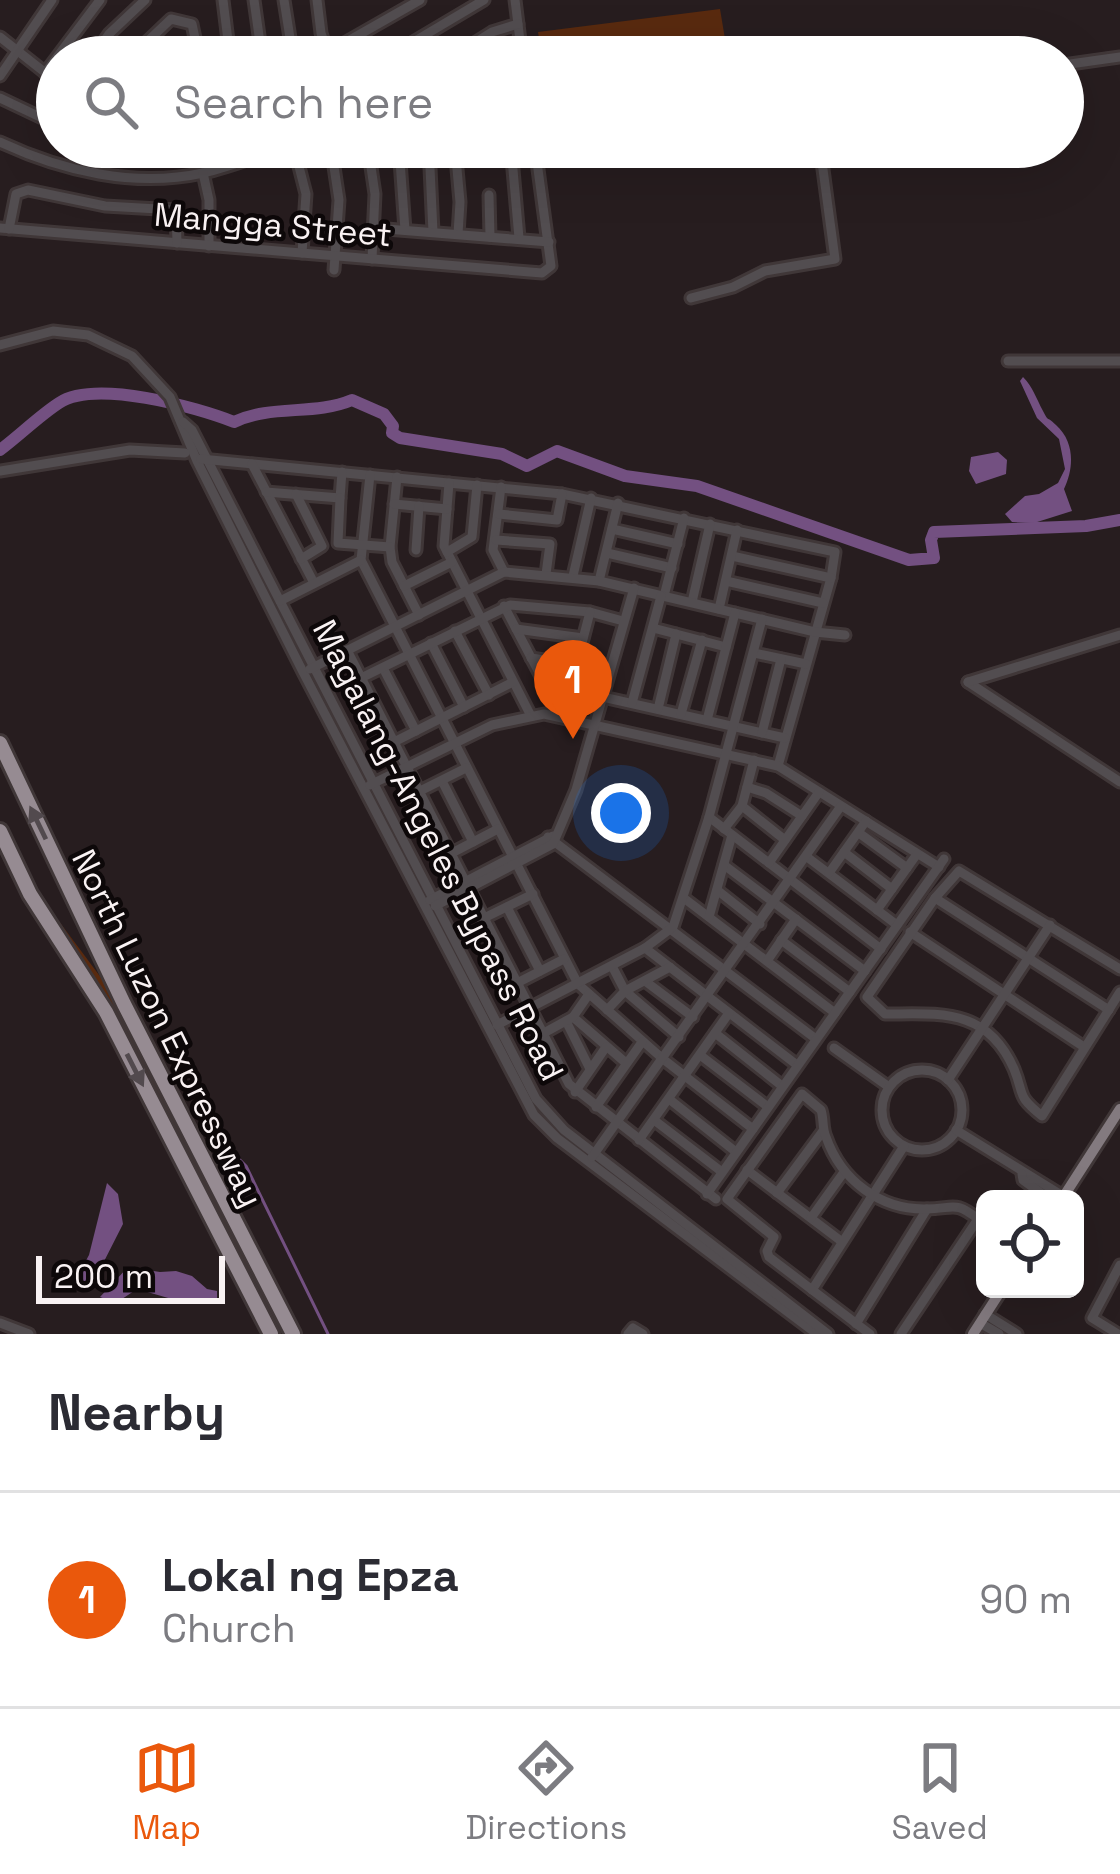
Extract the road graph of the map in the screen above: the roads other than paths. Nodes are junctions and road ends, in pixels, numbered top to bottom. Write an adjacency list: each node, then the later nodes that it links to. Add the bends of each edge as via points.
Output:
1 (52, 0): 26 (street)
2 (100, 0): 13 (street)
3 (145, 0): 14 (street)
4 (224, 0): 17 (street)
5 (254, 0): 18 (street)
6 (284, 0): 19 (street)
7 (317, 0): 20 (street)
8 (420, 0): 11 (street)
9 (484, 0): 22 (street)
10 (515, 0): 12 (street)
11 (404, 4): 21 (street)
12 (518, 25): 23 (street); 24 (street)
13 (73, 36)
14 (108, 36)
15 (153, 36): 16 (street, via 171,19 192,24)
16 (195, 36)
17 (228, 36)
18 (259, 36)
19 (290, 36)
20 (321, 36)
21 (355, 36)
22 (423, 36)
23 (486, 36)
24 (518, 36)
25 (0, 37): 26 (street)
26 (16, 52): 29 (street); 30 (street)
27 (1120, 57): 28 (street)
28 (1084, 62)
29 (36, 66)
30 (0, 76)
31 (2, 96): 32 (street)
32 (36, 114)
33 (0, 144): 34 (street)
34 (36, 155)
35 (76, 168): 46 (street)
36 (219, 168): 46 (street)
37 (299, 168): 58 (street)
38 (334, 168): 59 (street)
39 (373, 168): 49 (street)
40 (401, 168): 50 (street)
41 (430, 168): 51 (street)
42 (457, 168): 52 (street)
43 (513, 168): 54 (street)
44 (538, 168): 55 (street)
45 (823, 168): 62 (street, via 835,259)
46 (203, 173): 57 (street)
47 (488, 195): 53 (street)
48 (4, 229): 56 (street, Mangga Street); 56 (street, via 16,194 28,190 176,210)
49 (374, 229): 50 (street); 60 (street)
50 (405, 230): 51 (street)
51 (433, 232): 52 (street)
52 (458, 234): 53 (street)
53 (490, 237): 54 (street)
54 (519, 238): 55 (street)
55 (549, 242): 60 (street, Mangga Street, via 550,266 542,273)
56 (177, 243): 57 (street, Mangga Street)
57 (209, 246): 58 (street, Mangga Street)
58 (302, 253): 59 (street, Mangga Street)
59 (335, 255): 60 (street, Mangga Street); 61 (street)
60 (372, 259)
61 (334, 270)
62 (692, 298)
63 (0, 345): 67 (street, Magalang-Angeles Bypass Road, via 53,331 88,335 132,356 192,430)
64 (1008, 361): 65 (street)
65 (1120, 361)
66 (185, 453): 69 (street, via 130,451)
67 (201, 459): 68 (street); 117 (street, Magalang-Angeles Bypass Road)
68 (252, 464): 70 (street); 76 (street)
69 (0, 471)
70 (342, 472): 71 (street); 79 (street)
71 (370, 475): 72 (street); 93 (street)
72 (397, 477): 73 (street); 82 (street)
73 (449, 483): 74 (street); 84 (street)
74 (477, 485): 75 (street); 91 (street)
75 (501, 487): 78 (street); 85 (street)
76 (266, 491): 77 (street); 100 (street)
77 (296, 494): 79 (street); 100 (street, via 322,547)
78 (562, 494): 80 (street); 87 (street)
79 (340, 498): 93 (street, via 338,543)
80 (590, 498): 81 (street); 106 (street)
81 (618, 503): 86 (street); 89 (street)
82 (394, 504): 83 (street); 96 (street)
83 (419, 506): 84 (street); 102 (street, via 418,548)
84 (447, 509): 99 (street)
85 (499, 514): 87 (street); 92 (street)
86 (684, 518): 88 (street); 95 (street)
87 (557, 520): 94 (street)
88 (710, 524): 90 (street); 115 (street)
89 (612, 529): 95 (street); 97 (street)
90 (737, 530): 98 (street); 107 (street, via 835,552)
91 (472, 537): 92 (street); 99 (street)
92 (496, 542): 94 (street); 104 (street)
93 (363, 544): 96 (street); 101 (street)
94 (550, 544): 105 (street)
95 (678, 544): 103 (street)
96 (390, 547): 102 (street)
97 (607, 553): 103 (street); 108 (street)
98 (732, 556): 107 (street); 109 (street)
99 (449, 557): 111 (street); 112 (street)
100 (301, 559): 110 (street)
101 (361, 560): 110 (street); 126 (street)
102 (392, 562): 111 (street)
103 (672, 568): 114 (street)
104 (504, 572): 105 (street); 112 (street)
105 (546, 574): 106 (street)
106 (573, 576): 108 (street)
107 (831, 578): 116 (street)
108 (599, 581): 113 (street)
109 (726, 581): 116 (street); 119 (street)
110 (314, 583): 117 (street)
111 (404, 586): 122 (street)
112 (466, 588): 122 (street); 123 (street)
113 (634, 588): 114 (street); 125 (street)
114 (663, 596): 115 (street); 127 (street)
115 (692, 602): 119 (street)
116 (823, 603): 130 (street)
117 (276, 604): 145 (street, Magalang-Angeles Bypass Road); 147 (street, Magalang-Angeles Bypass Road)
118 (504, 606): 120 (street); 123 (street); 128 (street)
119 (719, 609): 121 (street)
120 (590, 612): 125 (street); 134 (street)
121 (735, 613): 124 (street); 137 (street)
122 (419, 615): 126 (street)
123 (481, 617): 129 (street); 149 (street)
124 (762, 619): 130 (street); 139 (street)
125 (623, 621): 152 (street)
126 (395, 627): 138 (street); 140 (street)
127 (652, 628): 131 (street); 153 (street)
128 (516, 629): 134 (street); 141 (street)
129 (455, 631): 136 (street); 151 (street)
130 (815, 632): 133 (street); 143 (street)
131 (676, 634): 135 (street); 155 (street)
132 (1120, 634): 174 (street, via 968,682)
133 (844, 635)
134 (583, 638): 144 (street)
135 (702, 640): 137 (street); 157 (street)
136 (431, 643): 140 (street); 154 (street)
137 (727, 646): 159 (street)
138 (347, 650): 145 (street); 148 (street)
139 (754, 653): 142 (street); 161 (street)
140 (408, 654): 146 (street); 158 (street)
141 (531, 658): 144 (street); 150 (street, via 543,683)
142 (781, 659): 143 (street); 163 (street)
143 (806, 664): 164 (street)
144 (576, 665): 150 (street)
145 (314, 666): 147 (street); 175 (street, Magalang-Angeles Bypass Road)
146 (383, 668): 148 (street); 162 (street)
147 (303, 672): 175 (street, Magalang-Angeles Bypass Road)
148 (361, 678): 166 (street)
149 (513, 682): 151 (street); 156 (street)
150 (570, 689): 152 (street)
151 (489, 694): 154 (street)
152 (601, 696): 153 (street); 160 (street)
153 (632, 703): 155 (street)
154 (464, 707): 158 (street)
155 (658, 710): 157 (street)
156 (530, 714): 160 (street); 167 (street)
157 (681, 714): 159 (street)
158 (440, 719): 162 (street); 167 (street)
159 (707, 720): 161 (street)
160 (593, 724): 168 (street); 190 (street)
161 (735, 727): 163 (street); 168 (street)
162 (416, 731): 166 (street)
163 (762, 733): 164 (street)
164 (785, 738): 170 (street)
165 (0, 743): 308 (highway, North Luzon Expressway, one-way to 165)
166 (392, 743): 171 (street)
167 (454, 744): 171 (street); 172 (street)
168 (727, 754): 169 (street); 183 (street)
169 (754, 760): 170 (street); 176 (street)
170 (778, 766): 178 (street)
171 (405, 768): 175 (street); 177 (street)
172 (466, 768): 173 (street); 186 (street)
173 (442, 781): 177 (street); 192 (street)
174 (1120, 782)
175 (368, 787): 210 (street, Magalang-Angeles Bypass Road)
176 (747, 787): 179 (street); 180 (street)
177 (418, 792): 194 (street)
178 (819, 792): 181 (street); 184 (street)
179 (766, 793): 182 (street); 184 (street)
180 (742, 806): 182 (street); 188 (street)
181 (841, 806): 185 (street); 196 (street)
182 (752, 814): 191 (street)
183 (709, 817): 188 (street); 208 (street)
184 (802, 817): 191 (street)
185 (866, 821): 189 (street); 195 (street)
186 (498, 829): 192 (street); 197 (street)
187 (0, 831): 307 (highway, North Luzon Expressway, one-way to 307, via 106,1012)
188 (728, 832): 198 (street); 199 (street)
189 (859, 832): 193 (street); 200 (street)
190 (553, 838): 197 (street); 219 (street)
191 (785, 840): 198 (street)
192 (473, 842): 194 (street)
193 (844, 852): 201 (street); 204 (street)
194 (450, 854): 203 (street)
195 (917, 854): 200 (street); 217 (street, via 942,863)
196 (807, 857): 201 (street); 202 (street)
197 (516, 860): 203 (street); 206 (street)
198 (769, 863): 202 (street)
199 (724, 865): 205 (street); 209 (street)
200 (907, 868): 204 (street)
201 (829, 873): 212 (street)
202 (792, 880): 209 (street); 224 (street)
203 (467, 885): 210 (street); 214 (street)
204 (892, 889): 212 (street)
205 (717, 890): 213 (street); 216 (street)
206 (533, 894): 211 (street); 226 (street)
207 (934, 898): 218 (street, via 964,871); 220 (street); 225 (street)
208 (685, 899): 213 (street); 219 (street)
209 (776, 902): 215 (street); 216 (street)
210 (430, 904): 252 (street, Magalang-Angeles Bypass Road)
211 (508, 907): 214 (street); 232 (street)
212 (877, 910): 217 (street)
213 (709, 917): 222 (street)
214 (484, 918): 235 (street)
215 (796, 919): 221 (street); 233 (street)
216 (760, 924): 222 (street)
217 (897, 926): 224 (street)
218 (1050, 926): 225 (street); 230 (street)
219 (673, 928): 223 (street); 231 (street)
220 (910, 932): 242 (street); 247 (street, via 867,997 888,1015)
221 (781, 940): 227 (street); 238 (street)
222 (745, 945): 227 (street); 231 (street)
223 (645, 948): 228 (street); 229 (street)
224 (882, 950): 233 (street)
225 (1028, 958): 242 (street); 246 (street)
226 (564, 959): 232 (street); 236 (street)
227 (767, 961): 249 (street)
228 (611, 966): 236 (street); 237 (street)
229 (670, 967): 234 (street); 243 (street)
230 (1120, 969)
231 (727, 970): 243 (street); 257 (street)
232 (540, 971): 235 (street)
233 (865, 971): 238 (street)
234 (645, 981): 237 (street); 250 (street)
235 (517, 983): 244 (street)
236 (578, 983): 241 (street); 244 (street)
237 (625, 991): 245 (street); 256 (street)
238 (850, 992): 249 (street)
239 (1120, 992): 246 (street)
240 (919, 993): 247 (street)
241 (589, 994): 245 (street); 251 (street)
242 (1004, 994): 253 (street); 260 (street)
243 (708, 996): 248 (street); 250 (street)
244 (529, 1009): 252 (street); 254 (street)
245 (607, 1010): 258 (street)
246 (1108, 1010): 260 (street)
247 (920, 1011): 253 (street)
248 (729, 1013): 255 (street); 266 (street)
249 (835, 1013): 257 (street)
250 (693, 1017): 256 (street)
251 (569, 1019): 254 (street); 259 (street); 268 (street)
252 (492, 1027): 286 (street, Magalang-Angeles Bypass Road, via 543,1109)
253 (982, 1030): 267 (street); 270 (street)
254 (542, 1034): 273 (street)
255 (716, 1034): 262 (street); 271 (street)
256 (679, 1037): 263 (street)
257 (816, 1039): 266 (street)
258 (642, 1042): 263 (street); 264 (street)
259 (606, 1047): 264 (street); 268 (street)
260 (1084, 1047): 267 (street, via 1042,1116 1022,1099)
261 (834, 1048): 272 (street)
262 (700, 1055): 269 (street); 275 (street)
263 (662, 1060): 269 (street); 279 (street)
264 (626, 1063): 276 (street)
265 (1028, 1063): 267 (street)
266 (797, 1065): 271 (street)
267 (1014, 1068)
268 (590, 1069): 273 (street)
269 (684, 1076): 274 (street); 280 (street)
270 (948, 1080): 272 (street, via 920,1070); 281 (street, via 961,1105)
271 (782, 1086): 275 (street)
272 (889, 1087): 284 (street, via 885,1127)
273 (575, 1092): 276 (street)
274 (669, 1099): 278 (street); 285 (street)
275 (768, 1106): 280 (street)
276 (596, 1107): 279 (street)
277 (1120, 1108): 293 (main road)
278 (654, 1120): 283 (street); 288 (street)
279 (617, 1124): 283 (street); 286 (street)
280 (753, 1129): 285 (street)
281 (956, 1130): 284 (street, via 926,1150); 290 (street)
282 (823, 1131): 287 (street, via 821,1110 798,1095); 289 (street); 294 (street)
283 (639, 1141): 288 (street, via 711,1196)
284 (904, 1145): 295 (street)
285 (736, 1152): 288 (street)
286 (592, 1157): 311 (street, Magalang-Angeles Bypass Road); 312 (street, Magalang-Angeles Bypass Road)
287 (747, 1170): 294 (street); 300 (street, via 727,1199 774,1238 769,1257)
288 (722, 1172)
289 (844, 1172): 295 (street); 297 (street)
290 (1022, 1174): 291 (street); 292 (street)
291 (1037, 1190)
292 (1049, 1190)
293 (1067, 1190)
294 (777, 1193): 297 (street)
295 (873, 1196): 296 (street); 298 (street)
296 (927, 1209): 304 (street); 314 (street, via 958,1205 978,1219)
297 (811, 1218): 298 (street)
298 (841, 1241): 300 (street)
299 (1118, 1273): 316 (street, via 1092,1315)
300 (812, 1290): 304 (street)
301 (996, 1298): 302 (main road)
302 (979, 1323): 305 (street)
303 (0, 1324): 306 (street)
304 (856, 1324): 313 (street)
305 (1003, 1332): 315 (street)
306 (28, 1334)
307 (271, 1334)
308 (292, 1334)
309 (628, 1334): 310 (street)
310 (644, 1334)
311 (817, 1334)
312 (828, 1334)
313 (870, 1334)
314 (901, 1334)
315 (1018, 1334)
316 (1118, 1334)

